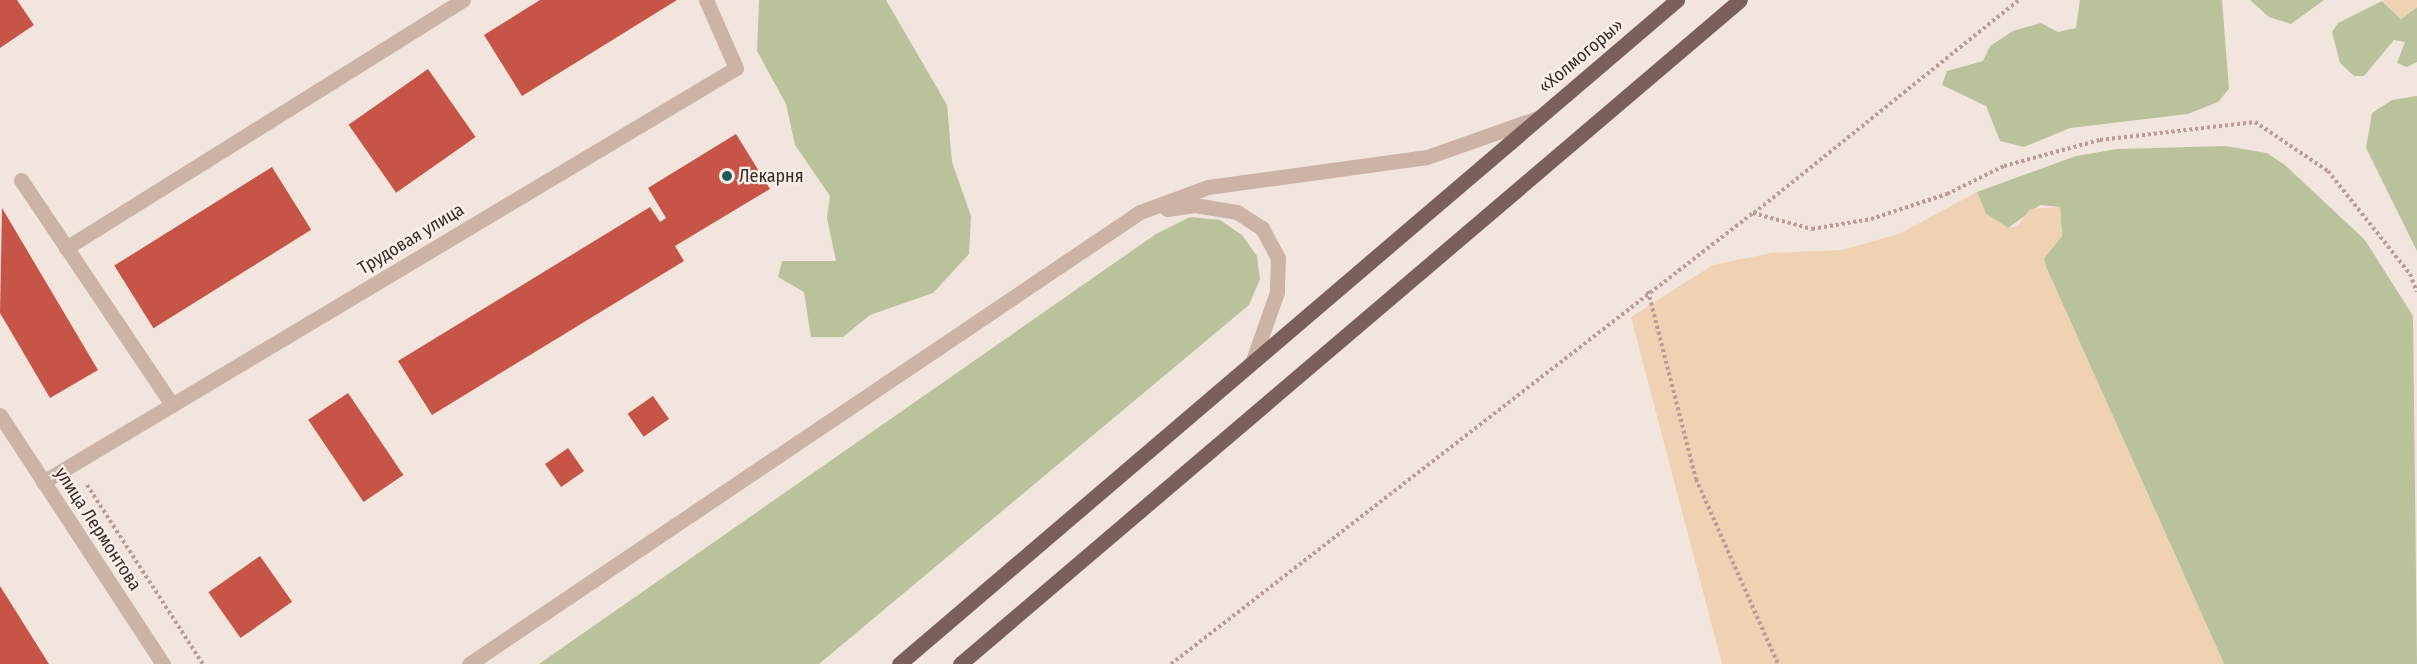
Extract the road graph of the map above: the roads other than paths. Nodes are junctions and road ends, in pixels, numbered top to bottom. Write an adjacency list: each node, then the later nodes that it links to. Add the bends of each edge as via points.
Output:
1 (463, 0): 8 (street)
2 (706, 0): 10 (street, Трудовая улица, via 736,68)
3 (1677, 0): 5 (main road, «Холмогоры»)
4 (1740, 0): 16 (main road)
5 (1538, 118): 7 (street, via 1427,157 1208,187); 9 (main road, «Холмогоры»)
6 (21, 180): 8 (street)
7 (1140, 212): 9 (street, via 1195,205 1237,212 1262,228 1278,258 1277,292); 14 (street)
8 (66, 248): 10 (street)
9 (1253, 360): 15 (main road, «Холмогоры»)
10 (172, 405): 12 (street, Трудовая улица)
11 (0, 416): 12 (street, улица Лермонтова)
12 (43, 482): 13 (street, улица Лермонтова)
13 (163, 664)
14 (469, 664)
15 (899, 664)
16 (960, 664)

